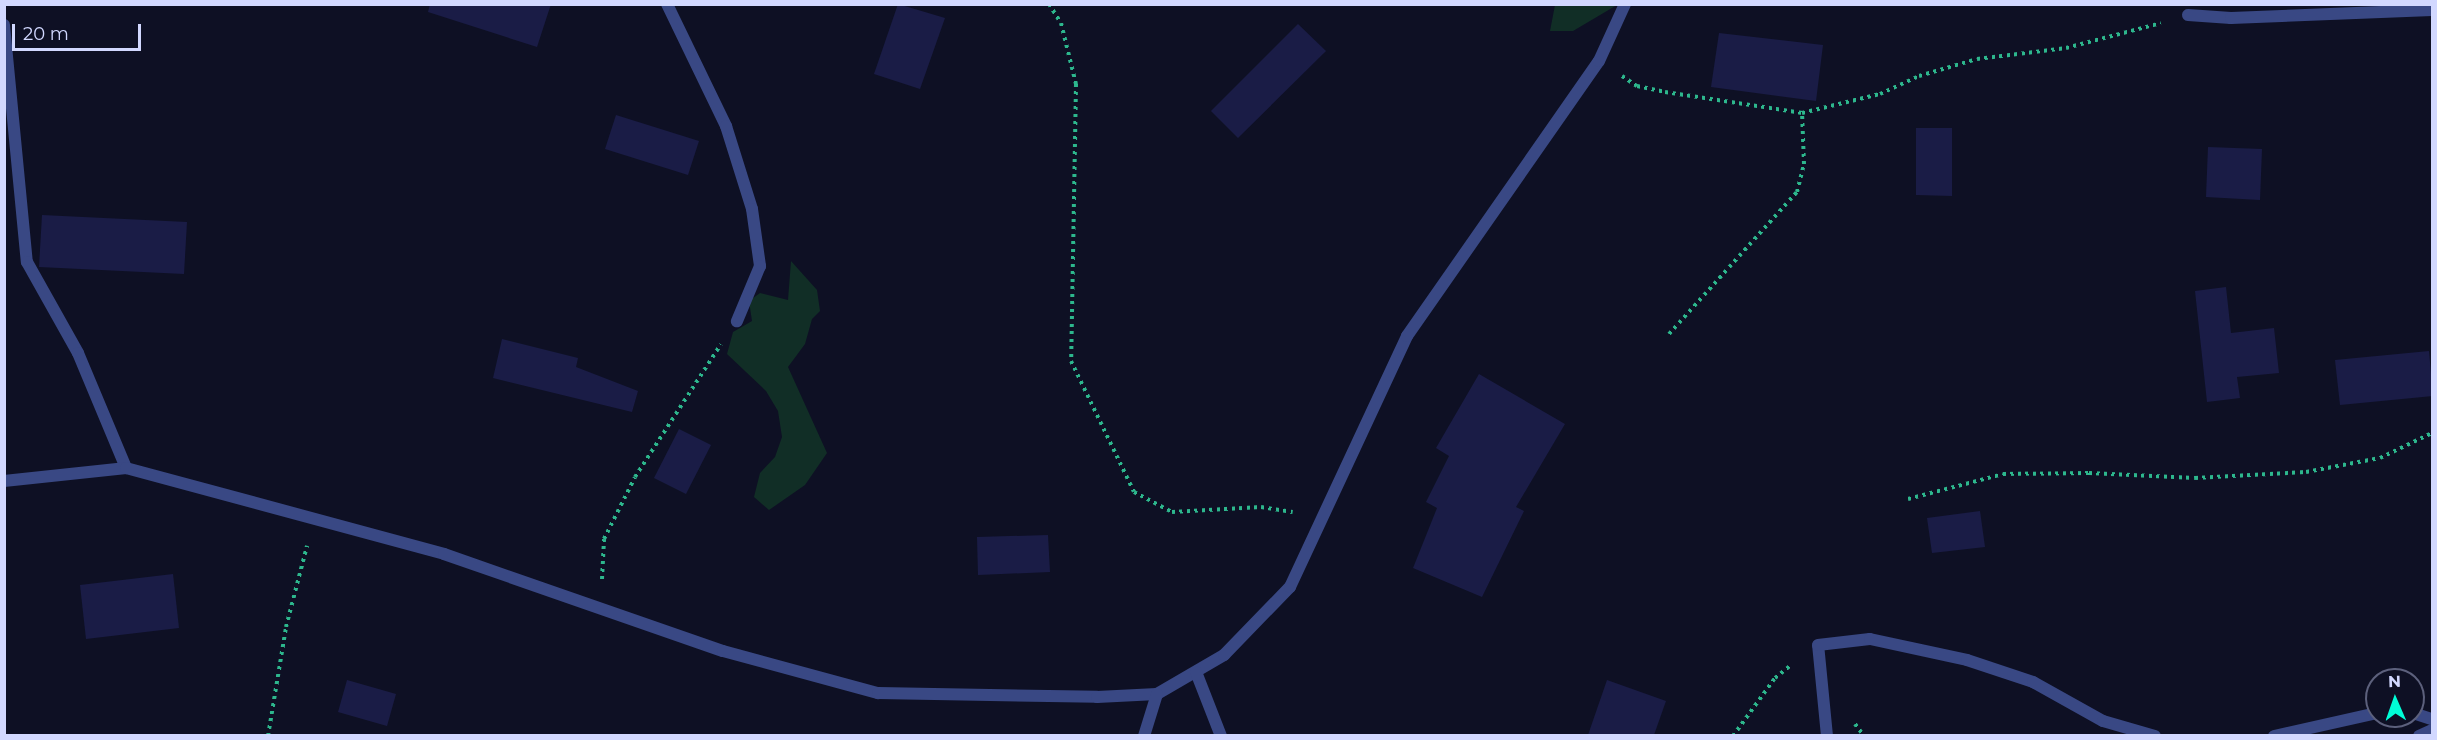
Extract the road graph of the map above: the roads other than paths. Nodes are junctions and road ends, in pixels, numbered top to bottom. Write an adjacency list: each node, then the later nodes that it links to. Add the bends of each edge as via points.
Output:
1 (667, 4): 6 (street, via 726,126 752,209 760,266)
2 (1624, 4): 9 (street, via 1599,61 1407,336 1290,587 1224,656)
3 (2433, 10): 4 (street, via 2231,18)
4 (2188, 15)
5 (4, 25): 7 (street, via 27,262 78,353)
6 (738, 321)
7 (126, 468): 8 (street); 10 (street, via 444,554 723,651 878,693 1097,697)
8 (4, 481)
9 (1196, 672): 10 (street); 14 (street)
10 (1157, 694): 13 (street)
11 (2365, 716): 17 (street)
12 (2433, 730): 18 (street)
13 (1144, 735)
14 (1221, 735)
15 (1827, 735): 16 (street, via 1818,645 1870,639 1966,660 2033,682 2103,721)
16 (2155, 735)
17 (2274, 735)
18 (2419, 735)

